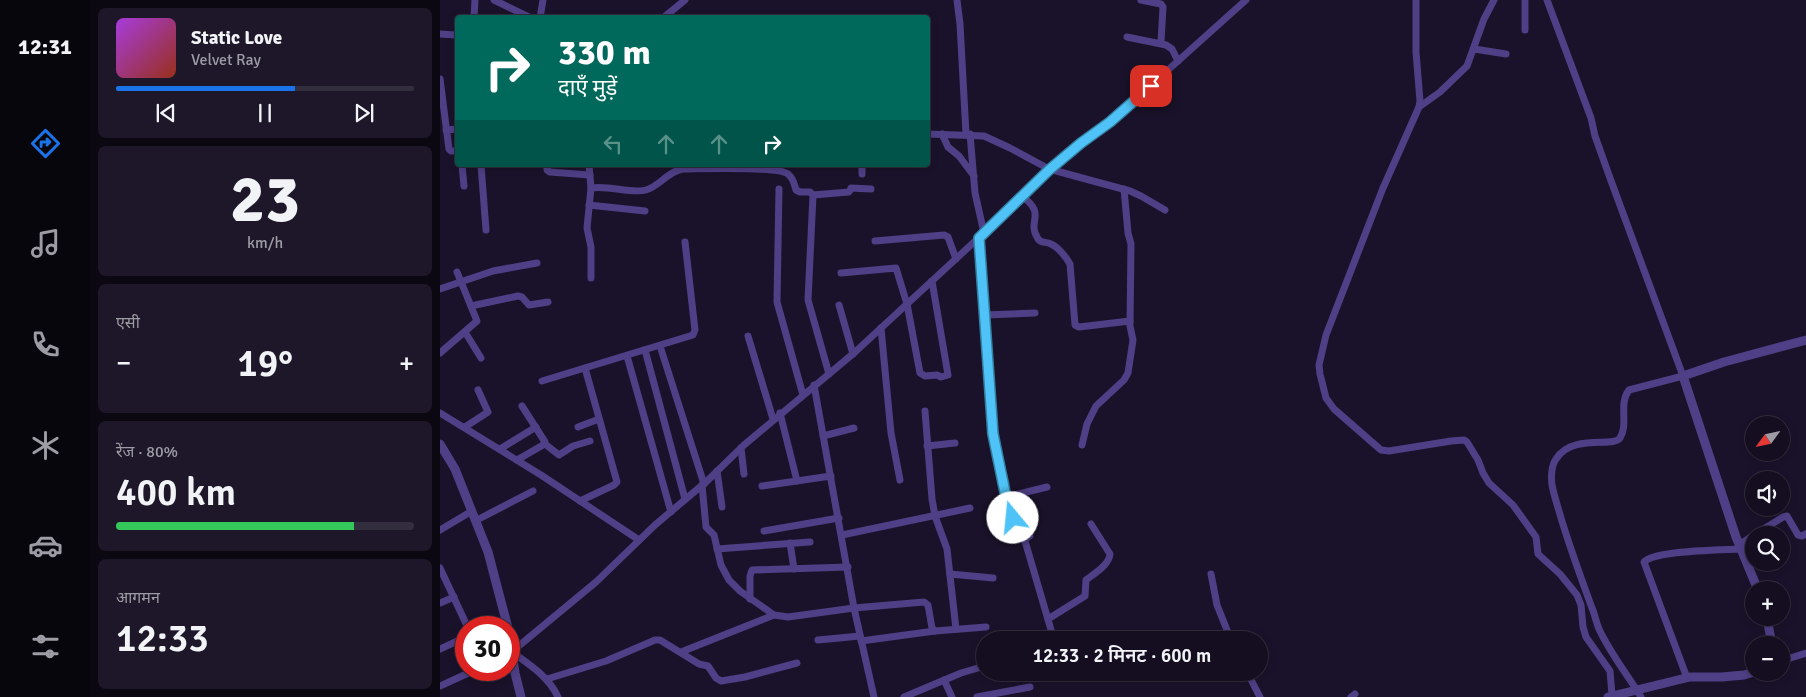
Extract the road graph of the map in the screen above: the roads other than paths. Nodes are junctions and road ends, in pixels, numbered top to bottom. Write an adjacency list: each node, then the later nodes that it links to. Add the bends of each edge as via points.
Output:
1 (475, 0): 12 (street)
2 (494, 0): 13 (street)
3 (543, 0): 14 (street)
4 (685, 0): 15 (street)
5 (957, 0): 31 (street)
6 (1141, 0): 20 (street, via 1162,5)
7 (1246, 0): 23 (street)
8 (1416, 0): 26 (street)
9 (1494, 0): 21 (street)
10 (1525, 0): 16 (street)
11 (1547, 0): 83 (street)
12 (474, 15)
13 (525, 15)
14 (540, 15)
15 (667, 15)
16 (1525, 30)
17 (440, 34): 18 (street)
18 (455, 35)
19 (1127, 37): 20 (street)
20 (1161, 42): 23 (street, via 1172,49)
21 (1474, 49): 22 (street); 26 (street, via 1465,70)
22 (1506, 54)
23 (1178, 62): 38 (street)
24 (440, 79): 25 (street)
25 (441, 90): 28 (street)
26 (1419, 107): 180 (street, via 1383,188 1326,335 1319,365 1321,383 1334,409 1381,450 1467,442 1489,483 1513,506 1535,535 1540,557 1577,595 1586,637 1610,671)
27 (455, 129): 28 (street)
28 (446, 130): 32 (street, via 448,148)
29 (930, 134): 30 (street)
30 (942, 134): 31 (street); 41 (street, via 948,147)
31 (968, 134): 38 (street, via 984,136); 41 (street)
32 (455, 151)
33 (462, 167): 42 (street)
34 (481, 167): 52 (street)
35 (547, 167): 40 (street, via 550,172)
36 (589, 167): 40 (street)
37 (862, 167): 39 (street)
38 (1049, 170): 46 (street); 48 (street)
39 (862, 174)
40 (590, 175): 43 (street)
41 (974, 176): 53 (street)
42 (464, 186)
43 (591, 188): 47 (street, via 643,191 683,169 770,170 787,174 794,181 796,190); 49 (street)
44 (779, 189): 87 (street, via 777,302)
45 (871, 189): 47 (street, via 851,188 846,192)
46 (1124, 190): 50 (street); 70 (street, via 1130,244)
47 (813, 195): 82 (street, via 808,300)
48 (1022, 196): 53 (street); 70 (street, via 1035,209 1038,239 1051,244 1070,264 1075,325)
49 (589, 206): 51 (street); 60 (street, via 587,228)
50 (1165, 210)
51 (645, 211)
52 (486, 230)
53 (981, 235): 56 (street); 69 (street)
54 (875, 241): 56 (street, via 944,235 948,237)
55 (685, 242): 75 (street, via 694,333)
56 (956, 259): 62 (street)
57 (537, 263): 61 (street)
58 (457, 272): 61 (street)
59 (841, 273): 65 (street, via 896,268)
60 (592, 278)
61 (461, 281): 63 (street); 67 (street)
62 (932, 281): 65 (street); 65 (street, via 948,376 920,373)
63 (440, 289)
64 (548, 302): 67 (street, via 529,305 518,296)
65 (907, 304): 71 (street)
66 (839, 305): 78 (street)
67 (472, 306): 72 (street, via 477,321)
68 (1035, 312): 69 (street)
69 (984, 315): 117 (street, via 993,434)
70 (1130, 321): 103 (street, via 1133,340 1127,377 1096,406)
71 (881, 328): 78 (street); 111 (street, via 891,433)
72 (466, 332): 77 (street); 80 (street)
73 (748, 336): 93 (street)
74 (1806, 340): 83 (street)
75 (660, 346): 76 (street); 113 (street)
76 (645, 350): 79 (street); 118 (street)
77 (440, 354)
78 (853, 354): 82 (street)
79 (627, 356): 81 (street); 123 (street)
80 (481, 358)
81 (585, 368): 84 (street); 92 (street)
82 (829, 374): 85 (street)
83 (1683, 376): 137 (street); 179 (street, via 1629,390 1624,400 1623,430 1619,440 1570,446 1556,459 1552,477 1553,492 1596,622)
84 (542, 381)
85 (814, 386): 87 (street); 98 (street)
86 (478, 390): 94 (street, via 488,412)
87 (803, 395): 91 (street)
88 (522, 406): 95 (street)
89 (925, 411): 104 (street)
90 (440, 413): 94 (street)
91 (780, 413): 93 (street); 112 (street)
92 (599, 419): 96 (street); 119 (street, via 616,483)
93 (773, 420): 105 (street)
94 (465, 427): 106 (street)
95 (536, 427): 102 (street); 106 (street)
96 (578, 427)
97 (854, 428): 98 (street)
98 (823, 436): 110 (street)
99 (590, 441): 102 (street, via 558,455)
100 (955, 443): 104 (street)
101 (440, 444): 122 (street, via 455,469)
102 (545, 444): 107 (street)
103 (1082, 445)
104 (927, 446): 124 (street)
105 (741, 448): 108 (street); 109 (street)
106 (500, 449): 107 (street)
107 (517, 460): 119 (street)
108 (717, 471): 113 (street); 120 (street)
109 (744, 474)
110 (831, 476): 112 (street); 125 (street)
111 (900, 480)
112 (798, 481): 114 (street)
113 (703, 484): 118 (street); 138 (street, via 706,527 713,532)
114 (762, 486)
115 (1047, 487): 117 (street)
116 (533, 491): 126 (street)
117 (1006, 497): 153 (street, via 1014,520 1026,521 1030,536 1025,541)
118 (686, 499): 123 (street)
119 (580, 501): 133 (street)
120 (722, 507)
121 (970, 508): 124 (street)
122 (472, 511): 126 (street); 129 (street)
123 (671, 512): 133 (street)
124 (935, 516): 132 (street); 142 (street, via 947,549)
125 (839, 518): 130 (street); 132 (street)
126 (475, 521): 151 (street, via 488,552)
127 (1091, 524): 153 (street, via 1110,558 1086,580 1085,596)
128 (1770, 526): 131 (street, via 1787,516 1798,535)
129 (440, 530)
130 (764, 531)
131 (1806, 534)
132 (842, 535): 139 (street)
133 (640, 540): 162 (street, via 596,582)
134 (810, 542): 135 (street)
135 (790, 543): 138 (street); 140 (street)
136 (1745, 543): 137 (street)
137 (1740, 547): 145 (street); 171 (street, via 1670,554 1648,558 1644,562)
138 (718, 549): 147 (street, via 721,565 729,580)
139 (848, 567): 140 (street); 149 (street)
140 (794, 568): 147 (street, via 752,570)
141 (440, 569): 146 (street)
142 (950, 574): 144 (street); 155 (street)
143 (1211, 574): 158 (street, via 1219,612)
144 (994, 578)
145 (1754, 581)
146 (454, 597): 148 (street); 150 (street)
147 (750, 599): 152 (street)
148 (440, 604)
149 (854, 608): 152 (street); 156 (street, via 926,603); 159 (street)
150 (463, 616)
151 (505, 616)
152 (774, 616): 164 (street)
153 (1048, 619): 157 (street)
154 (986, 627): 155 (street)
155 (956, 629): 156 (street)
156 (935, 631): 159 (street)
157 (1051, 631)
158 (1227, 631)
159 (861, 638): 160 (street); 183 (street)
160 (818, 640)
161 (455, 642): 163 (street)
162 (520, 645)
163 (440, 649)
164 (681, 652): 168 (street, via 708,666 721,682); 173 (street, via 655,640 606,661)
165 (1805, 655): 166 (street)
166 (1790, 659)
167 (520, 660): 173 (street)
168 (797, 663)
169 (976, 669): 174 (street)
170 (1745, 675): 171 (street)
171 (1687, 678): 179 (street)
172 (455, 679): 177 (street)
173 (547, 679): 182 (street)
174 (944, 680): 184 (street); 185 (street)
175 (517, 681): 181 (street)
176 (1252, 681): 187 (street)
177 (440, 686)
178 (1030, 687): 186 (street)
179 (1639, 693): 180 (street)
180 (1610, 696)
181 (520, 697)
182 (558, 697)
183 (874, 697)
184 (904, 697)
185 (952, 697)
186 (977, 697)
187 (1260, 697)

